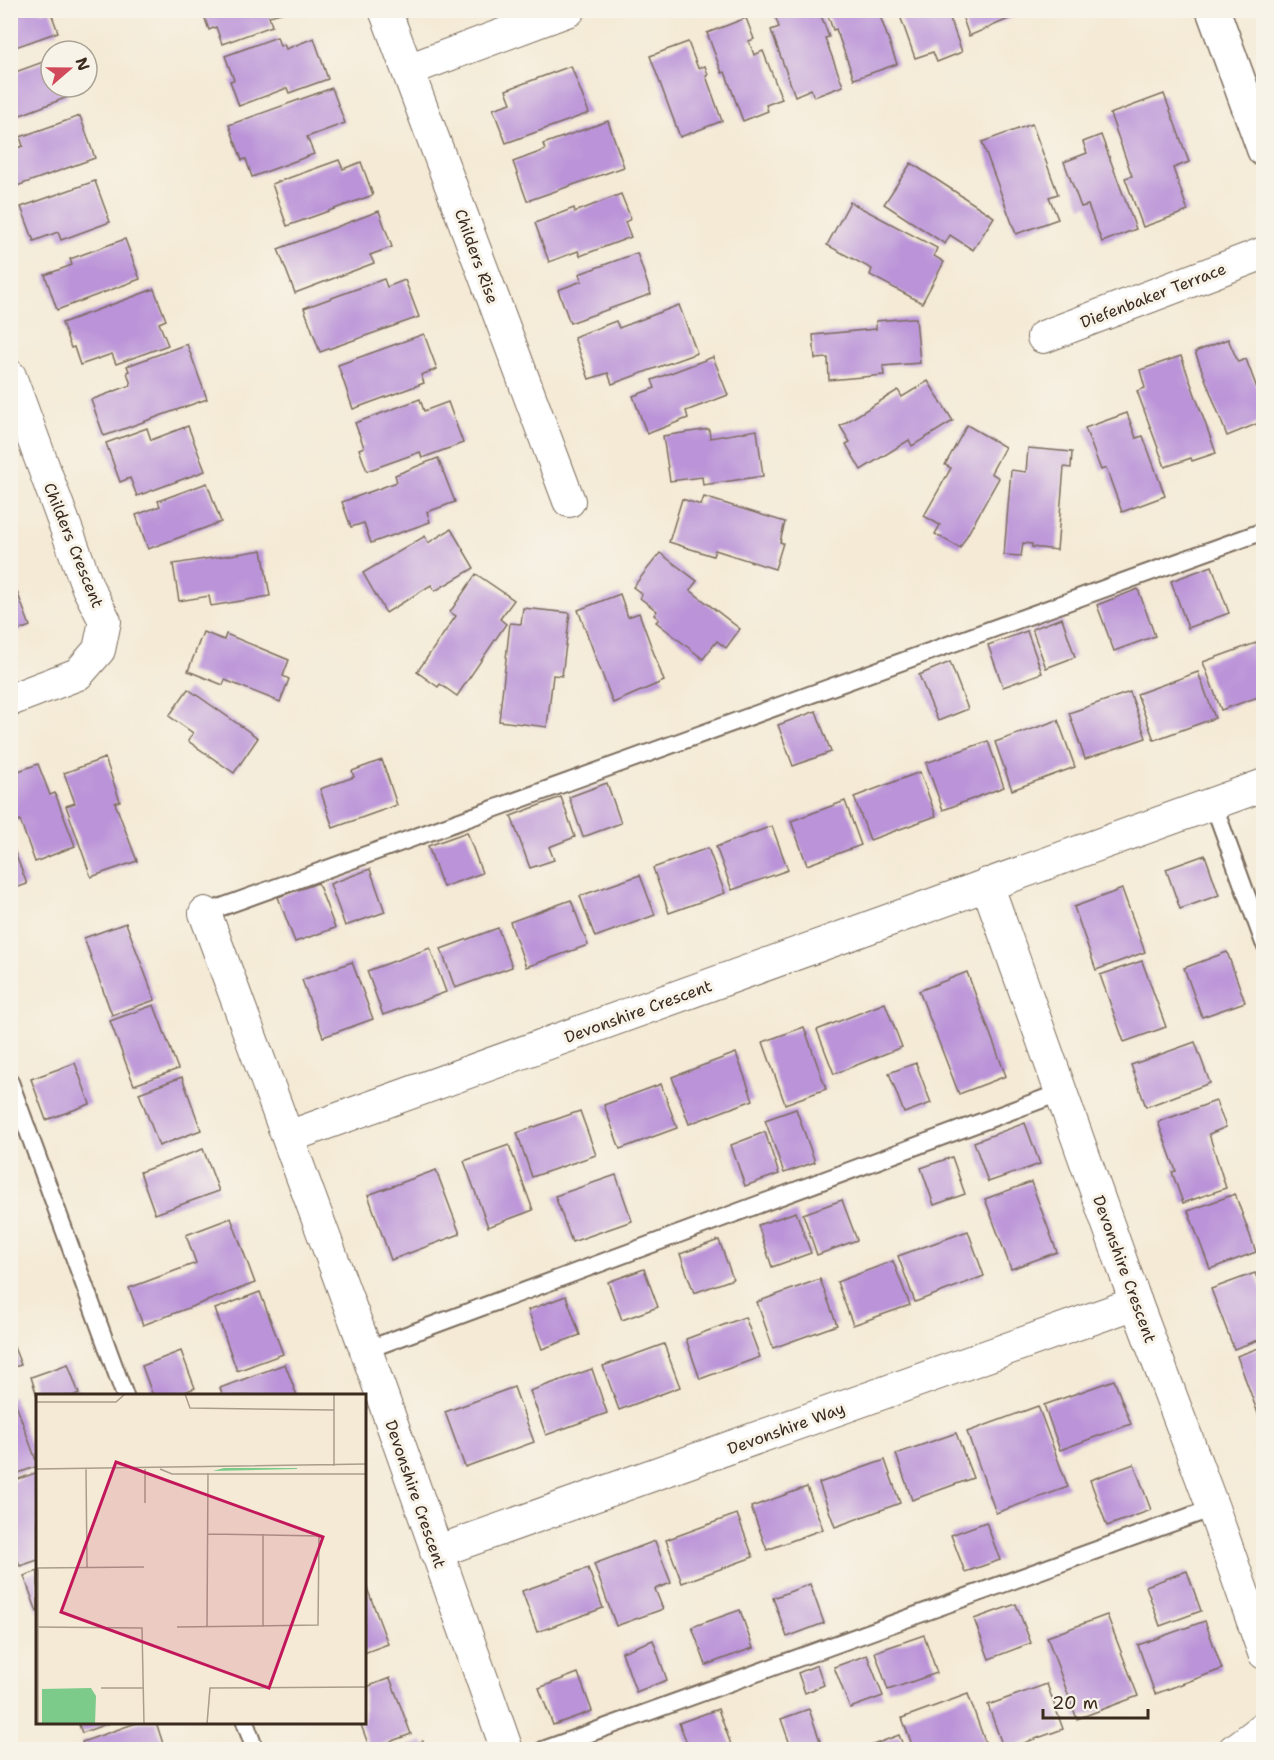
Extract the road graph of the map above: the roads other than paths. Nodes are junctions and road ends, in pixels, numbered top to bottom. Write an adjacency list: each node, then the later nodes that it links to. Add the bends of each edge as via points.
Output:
1 (386, 10): 4 (street, Childers Rise)
2 (569, 10): 4 (street)
3 (1213, 10): 5 (street)
4 (408, 70): 9 (street, Childers Rise)
5 (1263, 150)
6 (1263, 253): 7 (street, Diefenbaker Terrace)
7 (1043, 337)
8 (10, 376): 11 (street, Childers Crescent, via 88,588 105,621 99,650 78,674)
9 (569, 501)
10 (1263, 531): 15 (lane)
11 (10, 700)
12 (1263, 785): 13 (street, Devonshire Crescent)
13 (1213, 803): 14 (street, Devonshire Crescent); 16 (lane)
14 (987, 884): 18 (street, Devonshire Crescent); 19 (street, Devonshire Crescent)
15 (205, 913): 19 (street, Devonshire Crescent)
16 (1263, 943)
17 (10, 1082): 22 (lane)
18 (1062, 1092): 20 (street, Devonshire Crescent); 21 (lane)
19 (288, 1137): 21 (street, Devonshire Crescent)
20 (1136, 1303): 23 (street, Devonshire Crescent); 24 (street, Devonshire Way)
21 (366, 1350): 24 (street, Devonshire Crescent)
22 (125, 1394)
23 (1213, 1508): 25 (street, Devonshire Crescent); 30 (lane)
24 (436, 1552): 29 (street, Devonshire Crescent)
25 (1263, 1653)
26 (246, 1724): 28 (lane)
27 (1263, 1728): 31 (street)
28 (255, 1749)
29 (507, 1749)
30 (543, 1749)
31 (1233, 1749)

